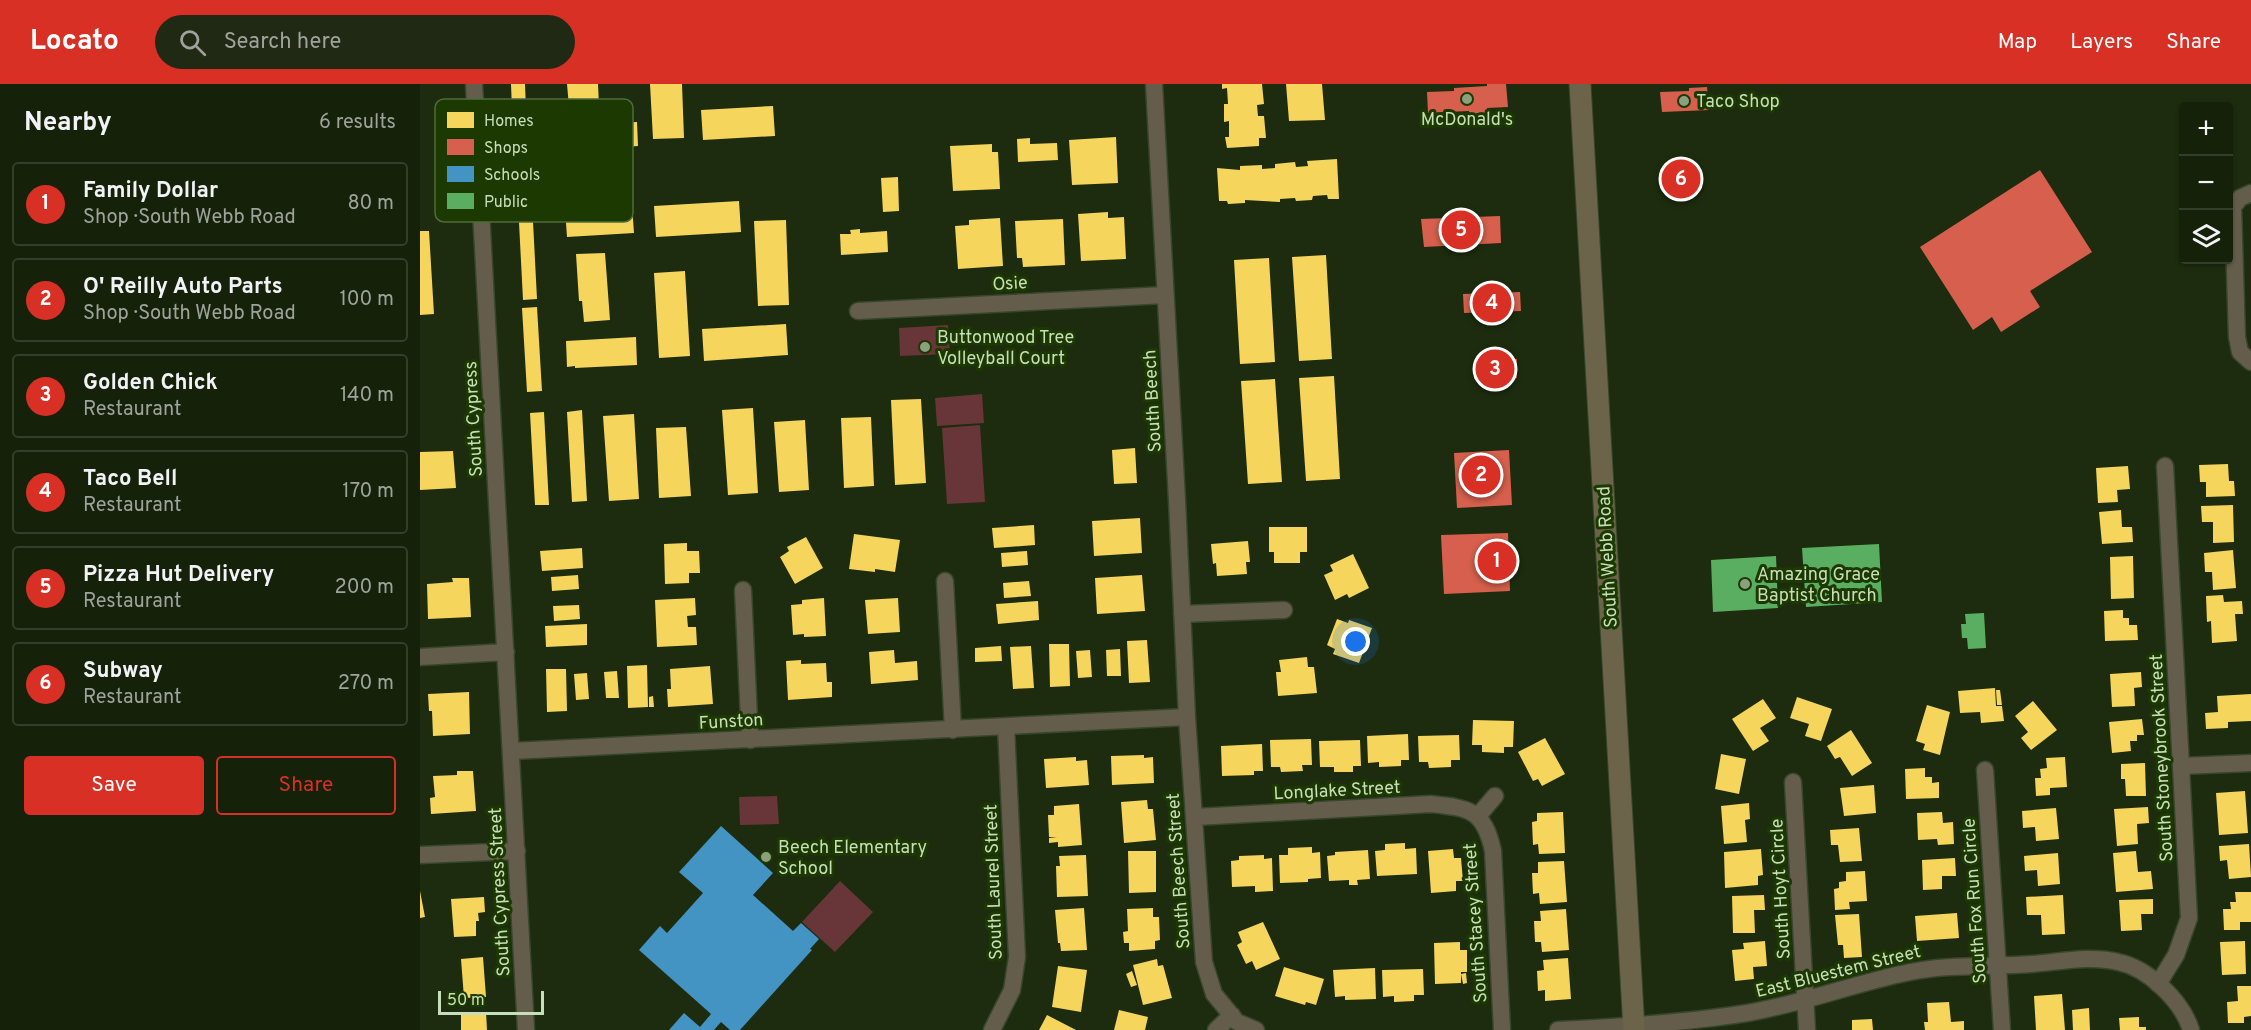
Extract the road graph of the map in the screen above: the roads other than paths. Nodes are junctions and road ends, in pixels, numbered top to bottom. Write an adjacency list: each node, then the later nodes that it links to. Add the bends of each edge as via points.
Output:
1 (474, 84): 4 (street, South Cypress)
2 (1154, 84): 7 (street, South Beech)
3 (1580, 84): 35 (main road, South Webb Road)
4 (475, 99)
5 (2251, 193): 9 (street, via 2233,207 2237,337 2240,352)
6 (482, 222): 15 (street, South Cypress)
7 (1165, 295): 8 (street, Osie); 14 (street, South Beech)
8 (858, 310)
9 (2251, 362)
10 (2165, 466): 23 (street, South Stoneybrook Street)
11 (945, 581): 19 (street)
12 (743, 590): 20 (street)
13 (1284, 610): 14 (street)
14 (1182, 614): 17 (street, South Beech)
15 (506, 652): 16 (street); 21 (street, South Cypress)
16 (420, 657)
17 (1187, 717): 18 (street); 28 (street, South Beech Street)
18 (1006, 727): 19 (street, Funston); 37 (street, South Laurel Street, via 1017,957 1012,990)
19 (952, 730): 20 (street, Funston)
20 (750, 740): 21 (street, Funston)
21 (512, 751): 29 (street, South Cypress Street)
22 (2251, 763): 23 (street)
23 (2181, 766): 32 (street, South Stoneybrook Street, via 2189,918 2176,955)
24 (1985, 770): 31 (street, South Fox Run Circle)
25 (1793, 782): 33 (street, South Hoyt Circle)
26 (1495, 796): 27 (street)
27 (1478, 816): 28 (street, Longlake Street, via 1463,807 1431,804); 40 (street, South Stacey Street, via 1489,835 1492,851)
28 (1195, 817): 34 (street, South Beech Street, via 1204,962 1214,994)
29 (517, 851): 30 (street); 36 (street, South Cypress Street)
30 (420, 855)
31 (1997, 966): 32 (street, East Bluestem Street, via 2117,961); 33 (street, East Bluestem Street, via 1928,969); 43 (street, South Fox Run Circle)
32 (2158, 984): 44 (street, via 2176,1000)
33 (1805, 999): 35 (street, East Bluestem Street, via 1746,1013); 42 (street, South Hoyt Circle)
34 (1232, 1015): 38 (street); 39 (street, via 1237,1022)
35 (1634, 1028): 41 (street, East Bluestem Street)
36 (526, 1030)
37 (992, 1030)
38 (1216, 1030)
39 (1256, 1030)
40 (1502, 1030)
41 (1557, 1030)
42 (1807, 1030)
43 (2002, 1030)
44 (2191, 1030)

